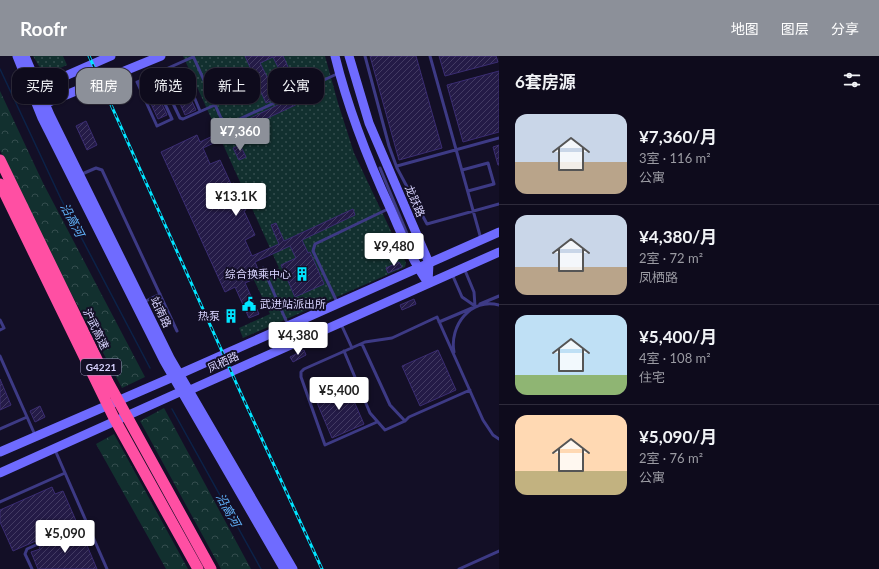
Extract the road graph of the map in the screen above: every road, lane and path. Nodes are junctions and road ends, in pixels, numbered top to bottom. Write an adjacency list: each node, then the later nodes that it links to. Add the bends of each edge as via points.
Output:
1 (17, 56): 11 (street, 站南路)
2 (25, 56): 12 (street, 站南路)
3 (111, 56): 17 (street)
4 (161, 56): 14 (street)
5 (335, 56): 16 (street, 龙跃路)
6 (349, 56): 38 (street, 龙跃路, via 369,123)
7 (365, 56): 26 (lane, via 389,146)
8 (430, 56): 24 (lane)
9 (193, 57): 15 (lane); 21 (lane)
10 (142, 60): 13 (lane)
11 (22, 68)
12 (30, 68)
13 (129, 68)
14 (131, 68)
15 (169, 68)
16 (339, 73): 21 (lane, via 233,122 226,122 221,118); 33 (street, 龙跃路, via 359,136)
17 (68, 75)
18 (152, 76): 18 (lane, via 137,82 157,126 172,119)
19 (37, 104): 60 (street, 站南路)
20 (44, 104): 29 (street, 站南路)
21 (215, 105): 22 (lane)
22 (200, 111): 22 (lane, via 180,118 166,89 167,83 182,76 187,80)
23 (499, 138): 24 (lane)
24 (456, 150): 26 (lane); 28 (lane)
25 (0, 160): 79 (highway, 沪武高速 / G4221, via 108,382)
26 (397, 166): 34 (lane, via 427,224)
27 (380, 168): 38 (lane)
28 (462, 170): 31 (lane); 31 (lane, via 488,163 494,184)
29 (80, 175): 43 (lane, via 96,168 102,170); 45 (street, 站南路)
30 (0, 184): 78 (highway, G4221, via 114,418)
31 (468, 191): 34 (lane)
32 (499, 204): 34 (lane)
33 (390, 208): 38 (street, 龙跃路); 46 (lane, via 315,244 313,251)
34 (473, 211): 36 (lane)
35 (499, 232): 36 (street, 凤栖路)
36 (481, 239): 38 (street, 凤栖路)
37 (499, 252): 39 (street, 凤栖路)
38 (422, 266): 42 (street, 龙跃路); 46 (street, 凤栖路)
39 (464, 267): 41 (street, 凤栖路); 48 (lane, via 474,292)
40 (263, 268): 52 (lane)
41 (452, 273): 42 (street, 凤栖路); 48 (lane, via 462,297)
42 (428, 283): 50 (street, 凤栖路)
43 (160, 294): 45 (lane); 54 (lane)
44 (499, 296): 48 (lane)
45 (143, 303): 60 (street, 站南路)
46 (337, 303): 52 (street, 凤栖路)
47 (499, 305): 48 (lane)
48 (475, 306): 51 (lane); 59 (lane, via 459,323 454,336)
49 (0, 320): 53 (lane, via 4,328)
50 (340, 322): 56 (lane); 62 (street, 凤栖路)
51 (439, 322): 55 (lane, via 437,317 392,338); 59 (lane)
52 (288, 325): 60 (street, 凤栖路)
53 (0, 330)
54 (177, 331)
55 (362, 344): 56 (lane); 64 (lane, via 390,405)
56 (352, 348): 57 (lane)
57 (344, 352): 65 (lane, via 370,413); 65 (lane, via 301,372 325,445)
58 (0, 356): 63 (lane)
59 (455, 358): 61 (lane)
60 (176, 375): 62 (street, 站南路); 67 (street, 凤栖路)
61 (470, 390): 64 (lane); 68 (lane, via 483,420 493,435)
62 (186, 391): 69 (street, 凤栖路); 80 (street, 站南路); 81 (street, 站南路)
63 (27, 416): 66 (lane); 67 (lane)
64 (405, 421): 65 (lane, via 386,430)
65 (377, 422)
66 (0, 429)
67 (36, 436): 70 (street, 凤栖路)
68 (499, 439)
69 (54, 448): 71 (street, 凤栖路); 72 (lane)
70 (0, 452)
71 (0, 473)
72 (65, 473): 73 (lane); 74 (lane)
73 (0, 502)
74 (87, 522): 76 (lane, via 27,549 25,554); 77 (lane)
75 (499, 551): 82 (lane)
76 (32, 569)
77 (107, 569)
78 (198, 569)
79 (211, 569)
80 (284, 569)
81 (293, 569)
82 (459, 569)

